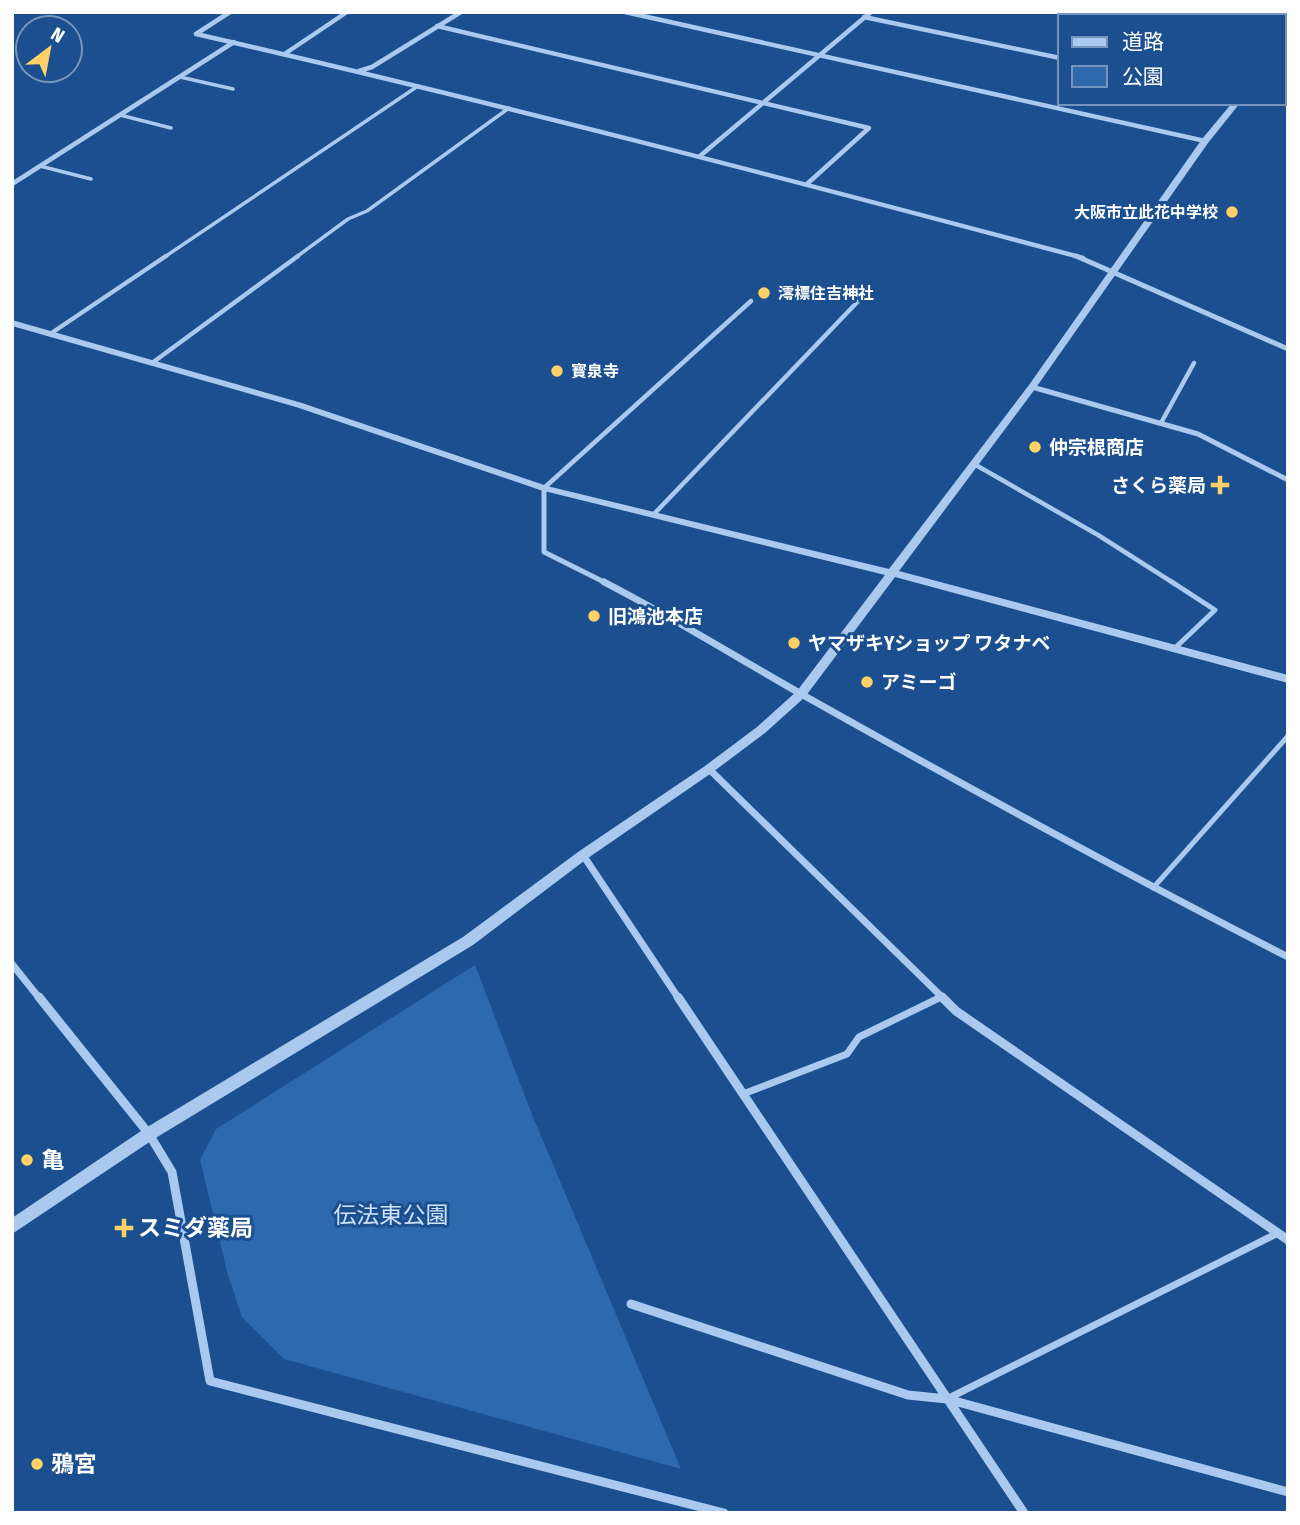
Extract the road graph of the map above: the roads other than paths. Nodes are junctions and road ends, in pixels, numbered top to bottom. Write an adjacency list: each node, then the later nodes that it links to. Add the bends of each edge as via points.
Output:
1 (230, 12): 8 (street, via 196,34)
2 (347, 12): 9 (street)
3 (461, 12): 7 (street)
4 (625, 12): 10 (street)
5 (870, 12): 6 (street)
6 (864, 17): 10 (street); 11 (street)
7 (437, 26): 12 (street); 16 (street)
8 (234, 42): 9 (street); 13 (street)
9 (286, 53): 12 (street)
10 (818, 56): 16 (street); 21 (street)
11 (1058, 58)
12 (358, 71): 14 (street)
13 (180, 77): 15 (lane); 19 (street)
14 (418, 86): 18 (street); 31 (lane)
15 (233, 89)
16 (763, 102): 22 (street); 26 (street, via 869,128)
17 (1234, 105): 21 (street)
18 (509, 108): 22 (street); 33 (lane)
19 (120, 115): 20 (lane); 23 (street)
20 (171, 128)
21 (1205, 141): 27 (street)
22 (699, 156): 26 (street)
23 (40, 166): 24 (lane); 25 (street)
24 (92, 179)
25 (12, 184)
26 (807, 184): 27 (street, via 1084,258)
27 (1115, 271): 32 (street); 35 (street)
28 (866, 293): 40 (lane)
29 (751, 301): 39 (lane)
30 (12, 323): 31 (street)
31 (50, 334): 33 (street)
32 (1288, 349)
33 (152, 363): 39 (street, via 299,405)
34 (1194, 363): 36 (lane)
35 (1032, 387): 36 (street); 37 (street)
36 (1161, 423): 38 (street, via 1198,434)
37 (974, 464): 41 (street); 42 (lane, via 1098,535 1215,610)
38 (1288, 480)
39 (544, 488): 40 (street); 44 (street, via 544,552 657,610)
40 (654, 514): 41 (street)
41 (892, 573): 42 (street); 44 (street)
42 (1174, 649): 43 (street)
43 (1288, 678)
44 (802, 694): 46 (street); 48 (street)
45 (1288, 736): 48 (lane)
46 (709, 769): 47 (street); 51 (street)
47 (583, 855): 52 (street); 53 (street, via 468,942)
48 (1153, 888): 49 (street)
49 (1288, 957)
50 (12, 964): 53 (street)
51 (941, 996): 52 (lane, via 859,1037 846,1054); 55 (street, via 956,1011)
52 (743, 1094): 58 (street)
53 (149, 1134): 54 (street); 60 (street, via 172,1172 210,1381)
54 (12, 1227)
55 (1278, 1233): 56 (street); 58 (lane)
56 (1288, 1240)
57 (631, 1304): 58 (street, via 908,1395)
58 (947, 1399): 59 (street); 61 (street)
59 (1288, 1492)
60 (724, 1513)
61 (1024, 1513)

